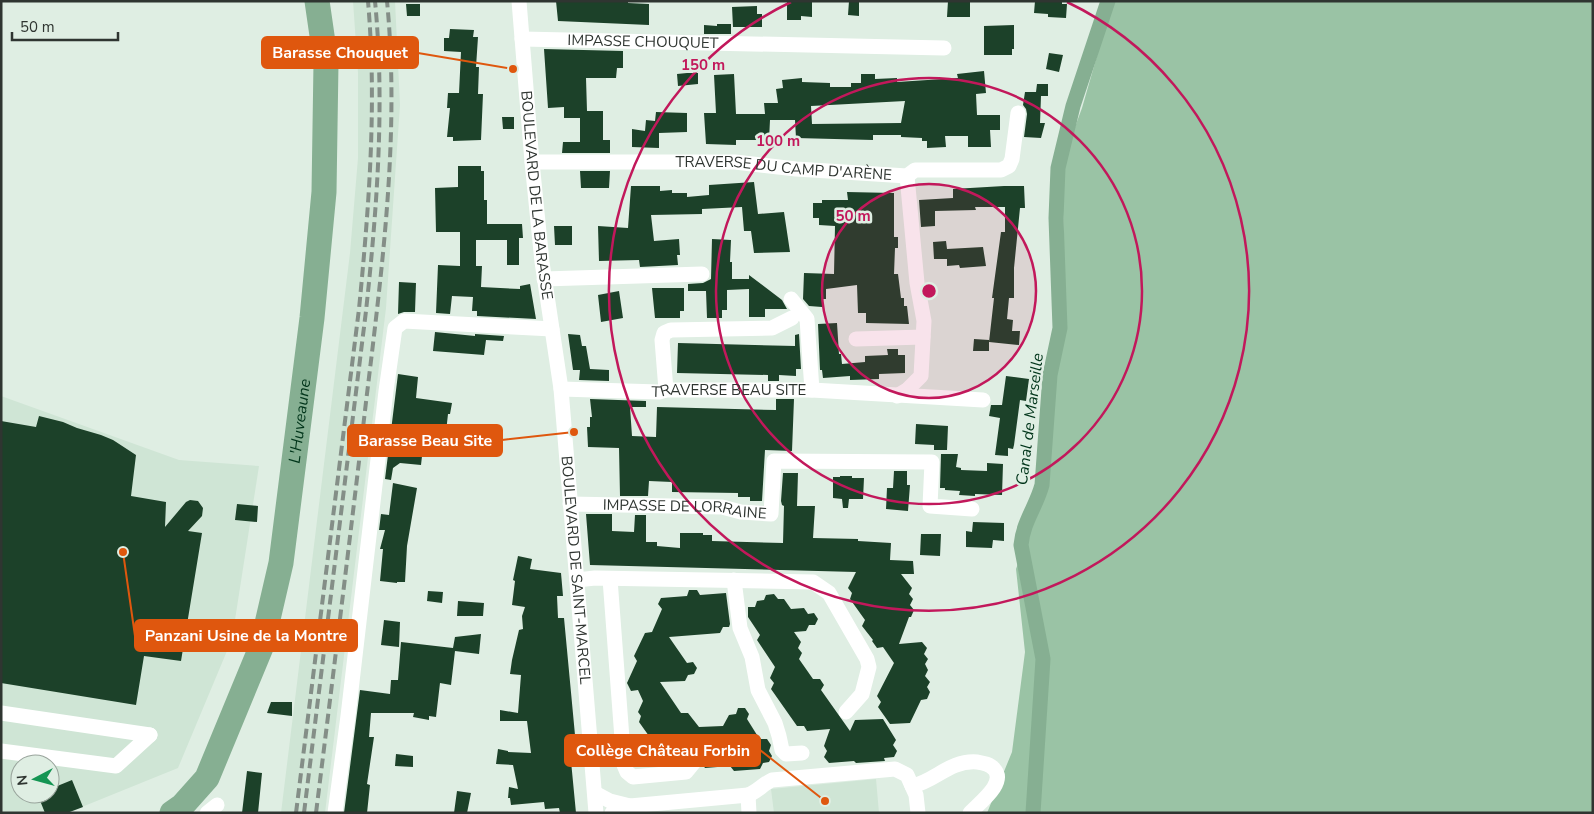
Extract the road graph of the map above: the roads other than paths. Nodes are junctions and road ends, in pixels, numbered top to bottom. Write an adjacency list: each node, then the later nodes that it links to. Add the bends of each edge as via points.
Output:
1 (520, 1): 2 (street, BOULEVARD DE LA BARASSE)
2 (522, 39): 3 (street, IMPASSE CHOUQUET); 5 (street, BOULEVARD DE LA BARASSE)
3 (944, 48)
4 (1018, 113): 6 (street, TRAVERSE DU CAMP D'ARÈNE, via 1009,166 993,171 915,170)
5 (532, 162): 6 (street, TRAVERSE DU CAMP D'ARÈNE, via 735,162); 8 (street, BOULEVARD DE LA BARASSE)
6 (907, 176): 12 (street, via 917,283 924,321)
7 (702, 274): 8 (street)
8 (544, 279): 11 (street, BOULEVARD DE LA BARASSE)
9 (791, 299): 16 (street, via 807,318)
10 (792, 318): 15 (street, via 772,328 671,330 664,333)
11 (552, 329): 14 (street, BOULEVARD DE SAINT-MARCEL); 34 (street, via 404,321 395,328)
12 (923, 337): 13 (street); 17 (street, via 921,376)
13 (856, 340)
14 (561, 389): 15 (street, TRAVERSE BEAU SITE); 19 (street, BOULEVARD DE SAINT-MARCEL)
15 (666, 390): 16 (street, TRAVERSE BEAU SITE)
16 (812, 390): 17 (street, TRAVERSE BEAU SITE)
17 (897, 396): 18 (street, TRAVERSE BEAU SITE)
18 (983, 400)
19 (570, 504): 20 (street, IMPASSE DE LORRAINE, via 722,507 771,514 774,461 932,462 930,506); 22 (street, BOULEVARD DE SAINT-MARCEL)
20 (972, 509)
21 (610, 579): 22 (street); 23 (street); 28 (street, via 627,772 633,777 686,772)
22 (577, 580): 30 (street, BOULEVARD DE SAINT-MARCEL)
23 (734, 580): 24 (street, via 812,582 829,592 869,668 862,694); 27 (street, via 740,628 752,657 758,690 774,723 782,750 786,754)
24 (846, 712)
25 (1, 713): 26 (street, via 150,735 116,766)
26 (1, 751)
27 (802, 752)
28 (695, 761)
29 (912, 786): 31 (street, via 907,776 895,769 875,770 772,780); 38 (street); 39 (street, via 959,764 986,763 995,770 996,786)
30 (595, 793): 32 (street); 35 (street, BOULEVARD DE SAINT-MARCEL)
31 (748, 795): 33 (street); 37 (street)
32 (630, 806): 33 (street); 36 (street)
33 (654, 808)
34 (335, 813)
35 (596, 813)
36 (612, 813)
37 (749, 813)
38 (918, 813)
39 (970, 813)

